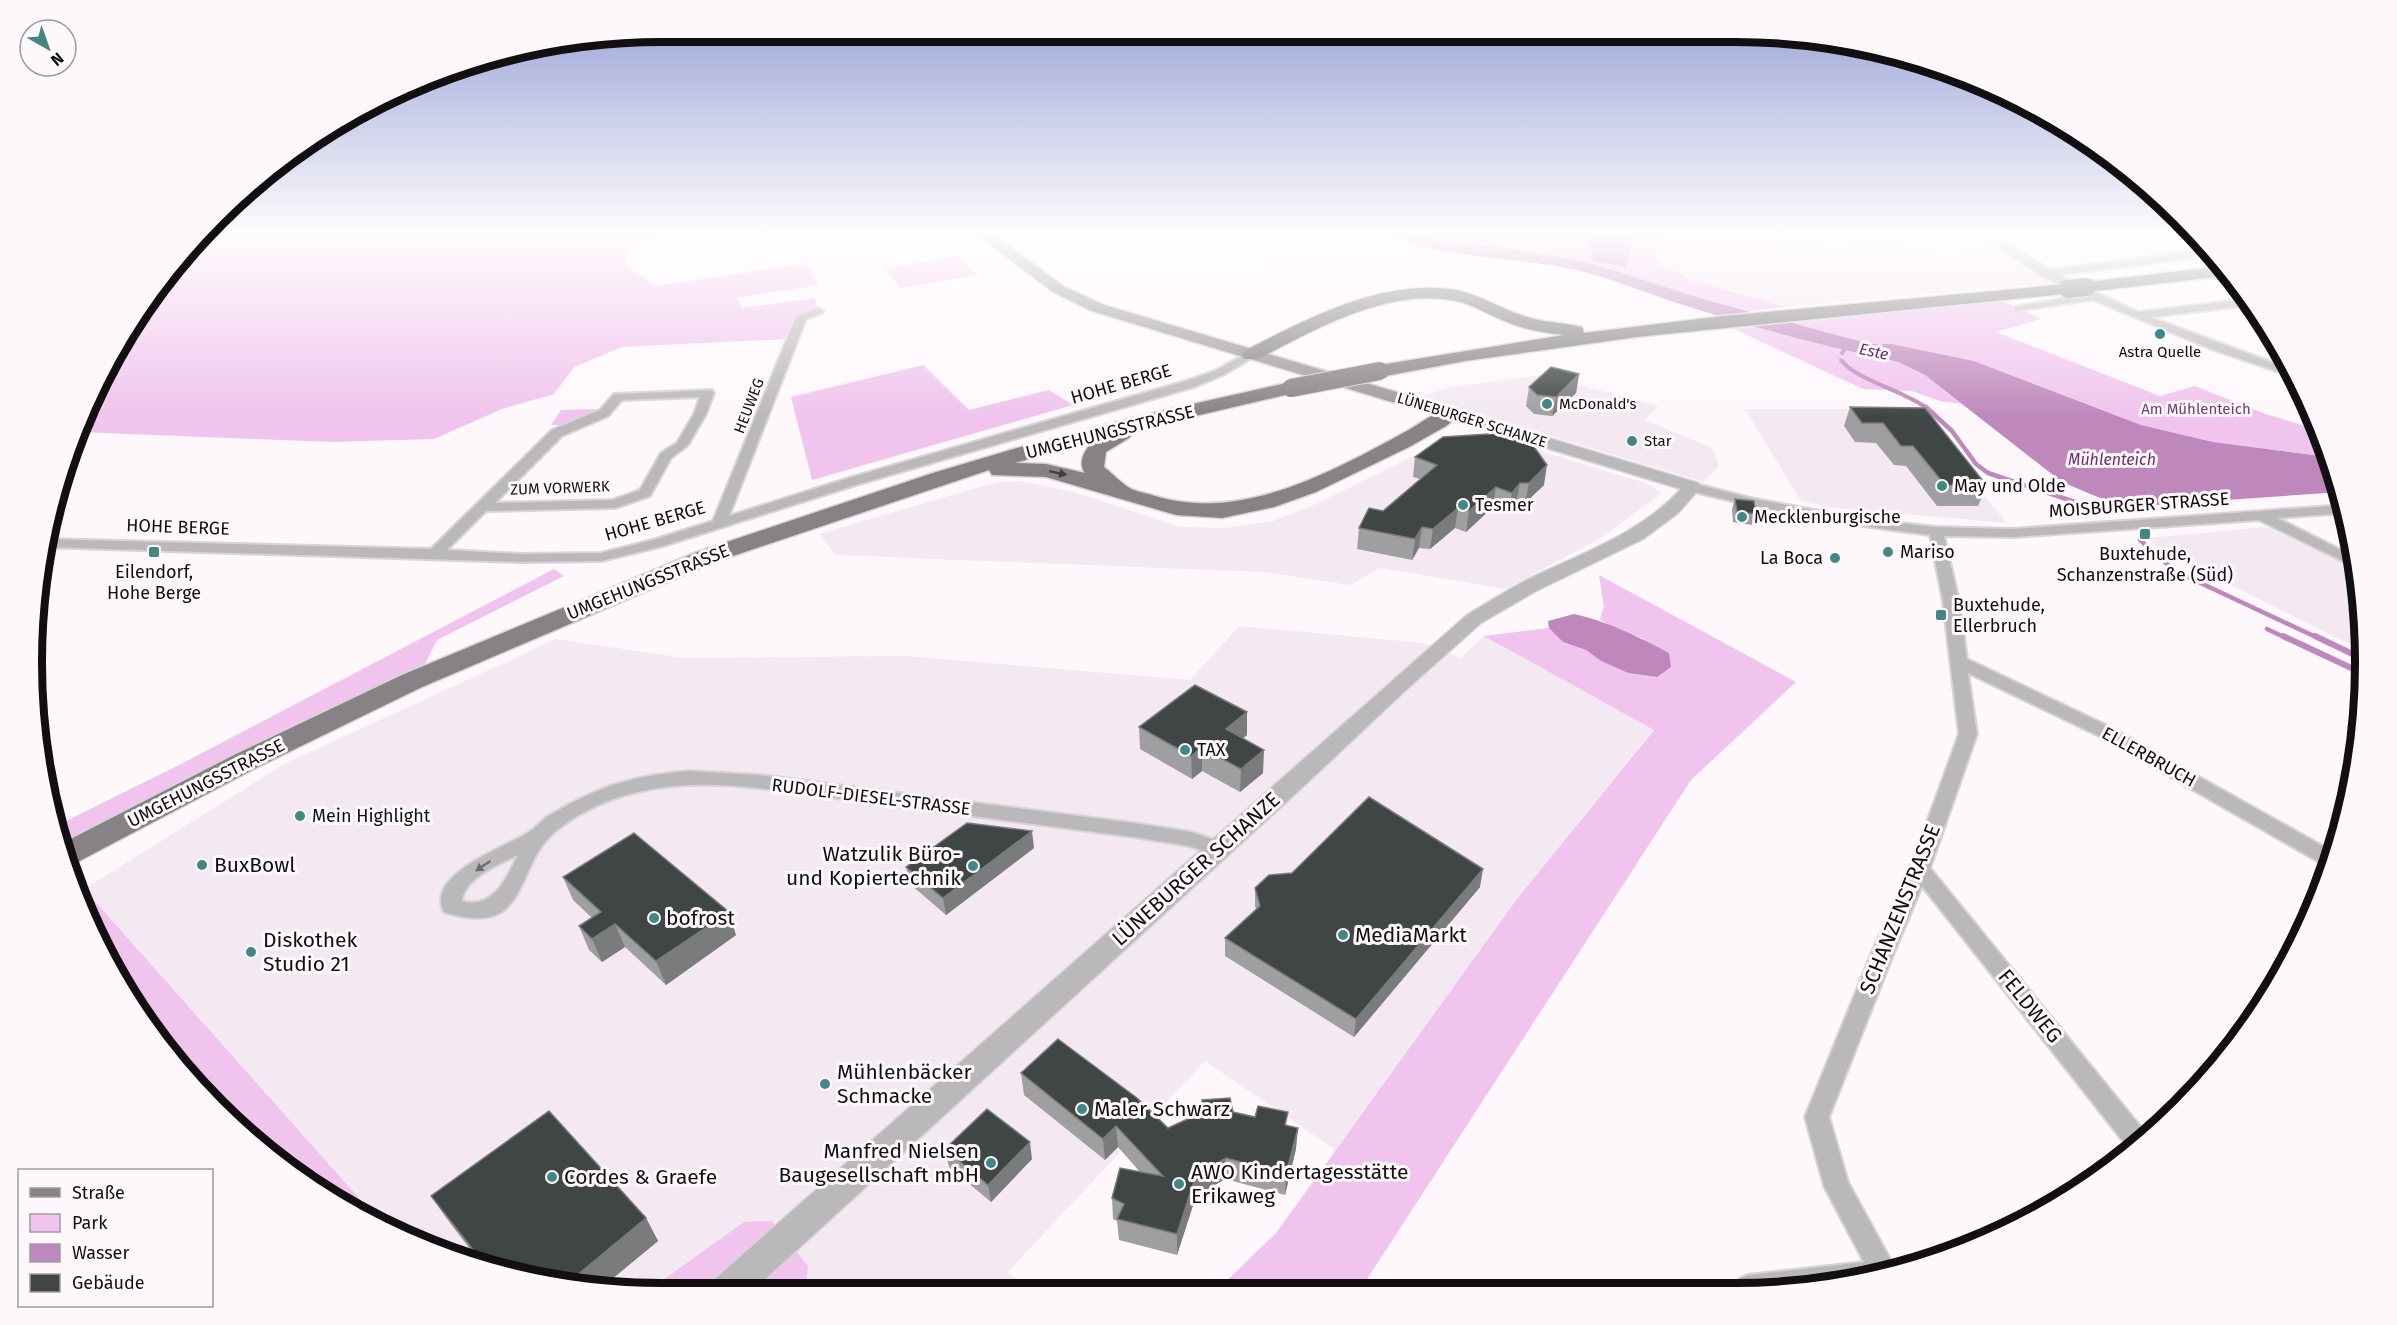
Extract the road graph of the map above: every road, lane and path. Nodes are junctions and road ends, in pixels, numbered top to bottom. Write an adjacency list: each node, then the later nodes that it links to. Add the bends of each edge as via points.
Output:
1 (1067, 294): 14 (main road, LÜNEBURGER SCHANZE, via 1134,321)
2 (1403, 294): 14 (main road, via 1302,330)
3 (1426, 294): 11 (main road, via 1455,295)
4 (2019, 294): 12 (main road, UMGEHUNGSSTRASSE, bridge)
5 (2082, 294): 8 (street)
6 (2094, 294): 10 (street)
7 (2240, 303): 10 (street)
8 (2019, 309)
9 (819, 311): 24 (street, HEUWEG, via 801,317)
10 (2136, 315): 15 (street, via 2180,335)
11 (1511, 318): 12 (main road, via 1569,331); 13 (main road, via 1517,331 1511,339)
12 (1630, 333): 13 (main road, UMGEHUNGSSTRASSE)
13 (1479, 353): 16 (main road, UMGEHUNGSSTRASSE, bridge)
14 (1251, 355): 17 (main road, LÜNEBURGER SCHANZE); 24 (street, HOHE BERGE, via 1190,384)
15 (2282, 370)
16 (1228, 402): 19 (main road, via 1130,431 1100,445 1092,456 1093,469); 23 (main road, UMGEHUNGSSTRASSE, via 1025,453)
17 (1451, 414): 18 (street, LÜNEBURGER SCHANZE); 19 (main road, via 1304,490 1253,507 1201,511 1176,508)
18 (1692, 487): 25 (street, LÜNEBURGER SCHANZE, via 1857,522); 31 (street, LÜNEBURGER SCHANZE, via 1672,509 1637,535 1529,587 1474,619)
19 (1118, 489): 23 (main road, one-way to 19, via 982,472 1009,469 1054,472)
20 (483, 507): 20 (street, ZUM VORWERK, via 557,433 604,413 618,397 708,393 682,445 666,456 645,493 615,504); 27 (street, ZUM VORWERK)
21 (2336, 510): 22 (street, MOISBURGER STRASSE)
22 (2263, 516): 25 (street, MOISBURGER STRASSE, via 2013,533); 28 (street)
23 (818, 518): 32 (main road, UMGEHUNGSSTRASSE, via 706,557 412,681 244,762)
24 (719, 523): 27 (street, HOHE BERGE, via 601,557)
25 (1935, 531): 29 (street, SCHANZENSTRASSE)
26 (54, 543): 27 (street, HOHE BERGE)
27 (435, 554)
28 (2346, 558)
29 (1961, 663): 33 (street, ELLERBRUCH, via 2009,683 2145,753); 34 (street, SCHANZENSTRASSE, via 1968,734)
30 (535, 838): 31 (street, RUDOLF-DIESEL-STRASSE, via 554,822 615,791 674,777 706,777 1142,831)
31 (1219, 849): 37 (street, LÜNEBURGER SCHANZE)
32 (72, 852)
33 (2324, 856)
34 (1920, 869): 35 (street, FELDWEG); 36 (street, SCHANZENSTRASSE, via 1817,1117 1837,1186)
35 (2134, 1137)
36 (1879, 1266)
37 (736, 1283)

